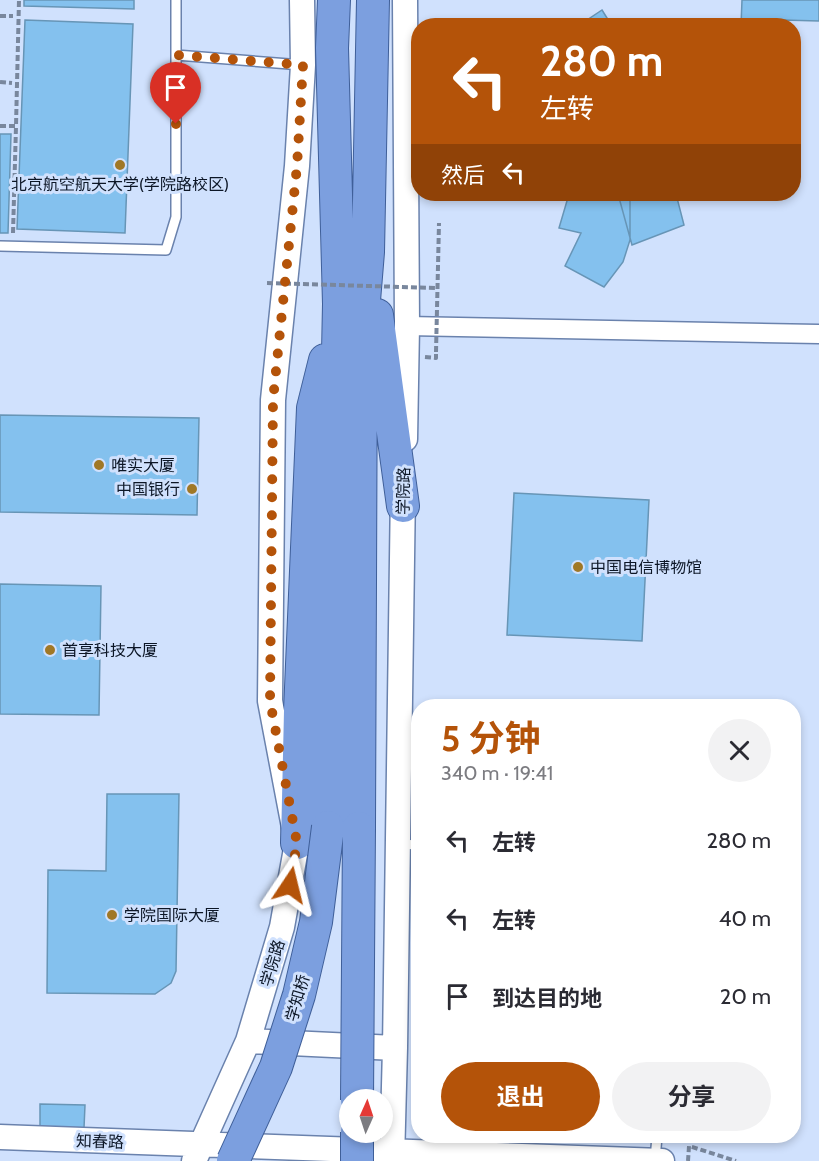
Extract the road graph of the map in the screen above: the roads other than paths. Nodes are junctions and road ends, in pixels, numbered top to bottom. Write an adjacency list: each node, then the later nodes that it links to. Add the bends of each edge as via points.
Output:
1 (176, 0): 8 (lane)
2 (302, 0): 9 (street, 学院路)
3 (315, 0): 7 (highway)
4 (334, 0): 7 (highway)
5 (373, 0): 11 (highway)
6 (405, 0): 13 (street, 学院路)
7 (332, 48): 12 (highway)
8 (176, 55): 9 (lane); 10 (lane, via 176,217 166,250)
9 (303, 65): 16 (street, 学院路, via 297,166 273,400 270,701)
10 (0, 246)
11 (368, 252): 15 (highway); 20 (highway, bridge, via 361,337)
12 (339, 304): 16 (highway, via 313,408); 27 (highway, 学知桥, bridge, via 328,827 316,922 299,995 276,1067)
13 (407, 326): 14 (street); 15 (street, 学院路)
14 (819, 334)
15 (403, 506): 17 (street, 学院路)
16 (297, 843): 18 (street, 学院路, via 282,927)
17 (408, 844): 19 (street, 学院路)
18 (248, 1041): 19 (street); 24 (street, 学院路)
19 (395, 1048): 25 (street, 学院路)
20 (357, 1089)
21 (0, 1137): 24 (street, 知春路)
22 (357, 1143): 28 (highway, bridge)
23 (658, 1143): 26 (lane)
24 (197, 1153): 25 (street, 知春路)
25 (392, 1156): 26 (street, 知春路)
26 (659, 1160)
27 (233, 1161)
28 (357, 1161)

